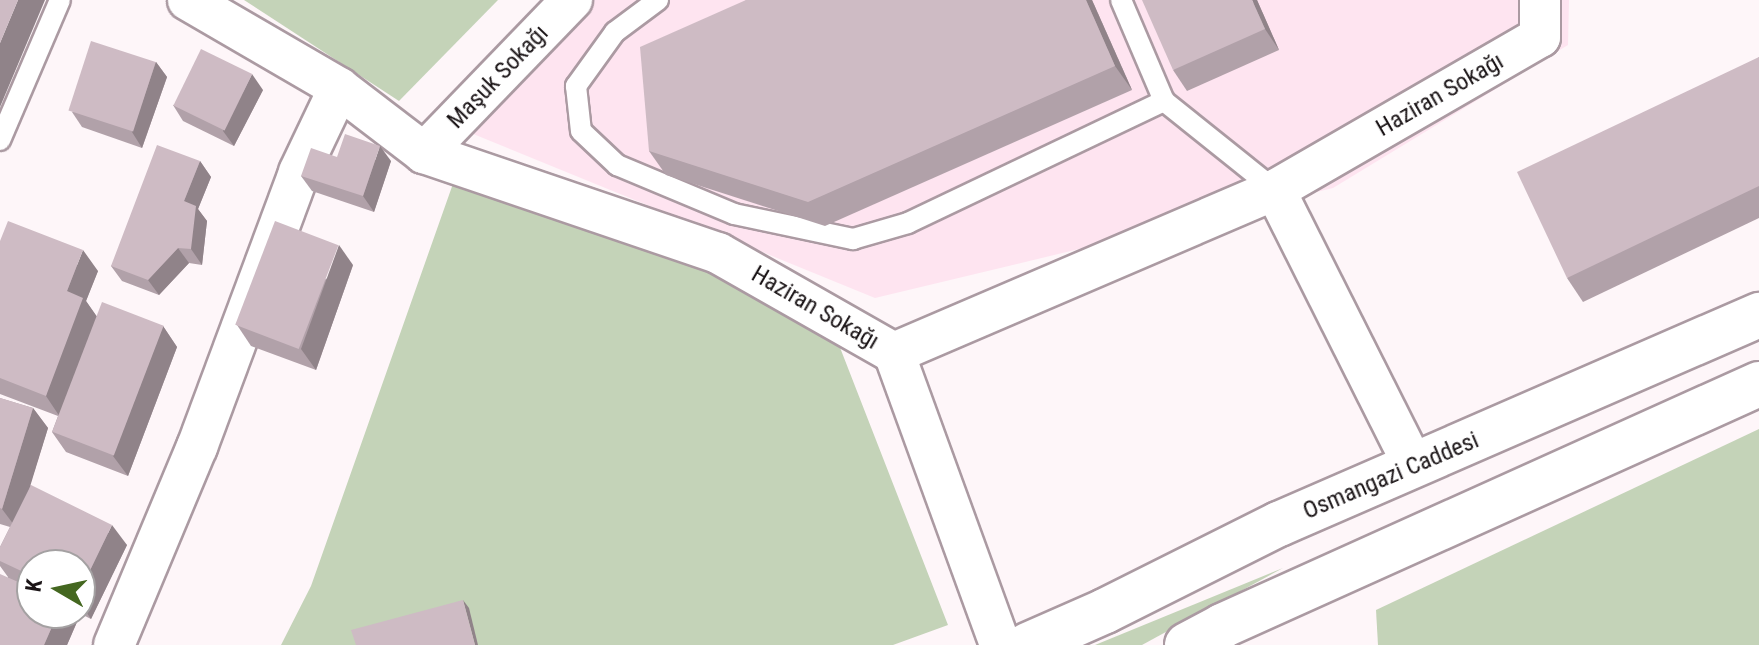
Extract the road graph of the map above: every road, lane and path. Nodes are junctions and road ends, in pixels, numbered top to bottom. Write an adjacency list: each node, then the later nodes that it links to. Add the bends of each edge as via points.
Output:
1 (60, 0): 9 (lane)
2 (188, 0): 7 (street, Haziran Sokağı)
3 (572, 0): 10 (street, Maşuk Sokağı)
4 (658, 0): 8 (lane, via 615,32 576,86 581,131 617,165 734,214 853,239 908,223)
5 (1121, 0): 8 (lane)
6 (1540, 0): 11 (street, Haziran Sokağı, via 1540,37)
7 (339, 88): 10 (street, Haziran Sokağı); 16 (street, via 299,172 197,447)
8 (1164, 101): 11 (lane)
9 (0, 140)
10 (424, 153): 13 (street, Haziran Sokağı, via 718,253)
11 (1275, 190): 13 (street, Haziran Sokağı); 15 (street)
12 (1759, 315): 15 (main road, Osmangazi Caddesi)
13 (894, 353): 17 (street)
14 (1759, 384): 19 (main road)
15 (1414, 466): 18 (main road, Osmangazi Caddesi, via 1279,524)
16 (114, 645)
17 (1000, 645)
18 (1028, 645)
19 (1187, 645)

